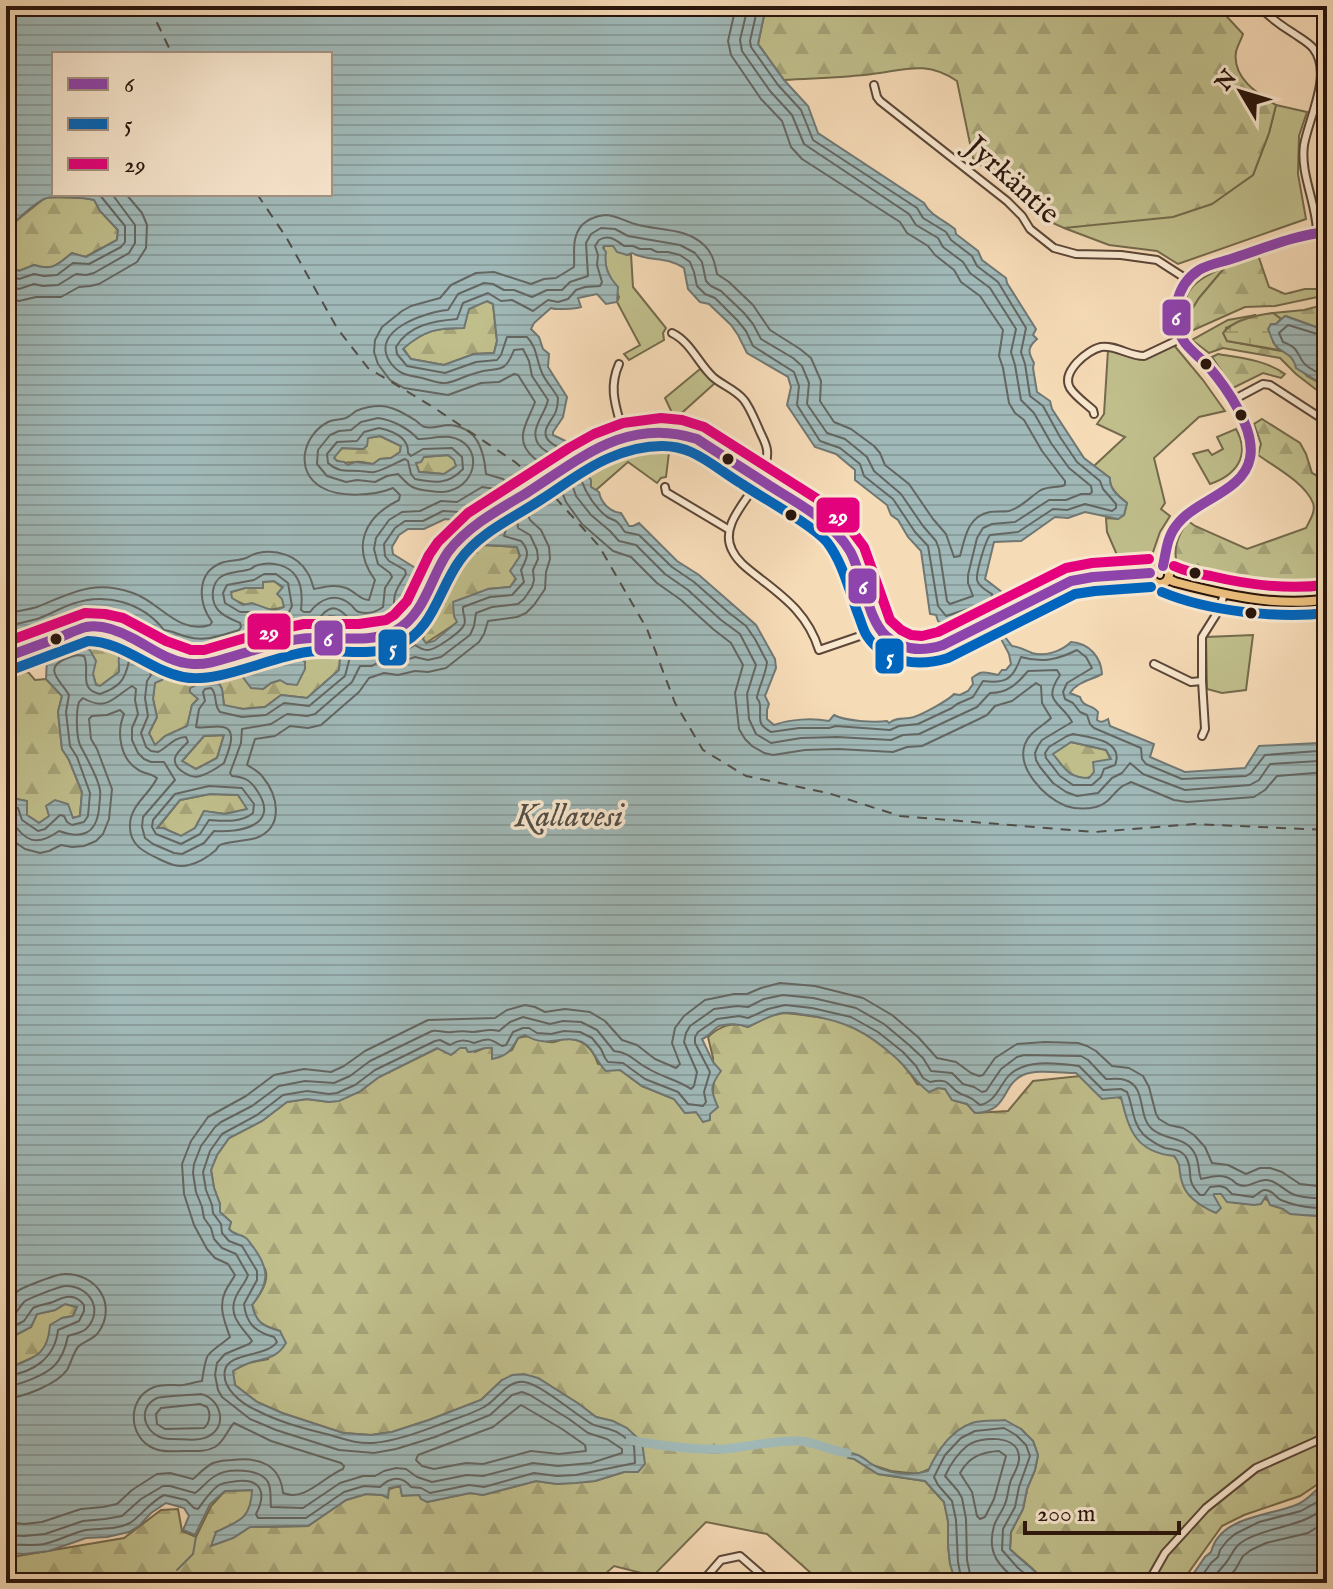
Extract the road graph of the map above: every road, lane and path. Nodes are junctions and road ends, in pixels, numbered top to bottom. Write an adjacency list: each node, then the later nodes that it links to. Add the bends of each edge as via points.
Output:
1 (1259, 6): 3 (street, via 1314,49)
2 (874, 85): 6 (street, Jyrkäntie, via 880,101 1007,201 1054,248 1157,260)
3 (1323, 86): 4 (street, via 1303,158)
4 (1317, 231): 5 (street); 6 (street, via 1214,263)
5 (1327, 232)
6 (1188, 280): 8 (street, via 1175,315)
7 (672, 333): 14 (street, via 745,402 768,452)
8 (1182, 338): 10 (street); 11 (street, via 1144,356 1099,347 1079,360 1068,382)
9 (619, 364): 13 (street, via 613,391)
10 (1231, 401): 12 (street, via 1270,385); 17 (street, via 1249,436 1249,464 1234,484 1190,510 1176,525)
11 (1094, 414)
12 (1327, 422)
13 (624, 437): 14 (main road, via 681,433); 23 (main road, via 599,447 472,528 448,552 417,613 391,633 298,640 191,666 113,628 97,626)
14 (759, 479): 16 (street); 18 (main road, via 835,530 851,553 878,628 912,650 943,645 1071,581)
15 (665, 487): 16 (street)
16 (728, 529): 22 (street, via 738,560 806,620 819,650)
17 (1163, 566): 18 (main road); 19 (main road)
18 (1150, 573): 19 (main road, via 1158,584)
19 (1168, 579): 20 (main road)
20 (1224, 594): 21 (main road); 25 (street, via 1202,637)
21 (1327, 599)
22 (860, 636)
23 (6, 657)
24 (1154, 664): 25 (street, via 1191,682)
25 (1202, 681): 26 (street)
26 (1202, 736)
27 (1321, 1439): 30 (street, via 1256,1468 1206,1508 1165,1553)
28 (701, 1583): 29 (street, via 721,1560 740,1556)
29 (771, 1583)
30 (1148, 1583)

